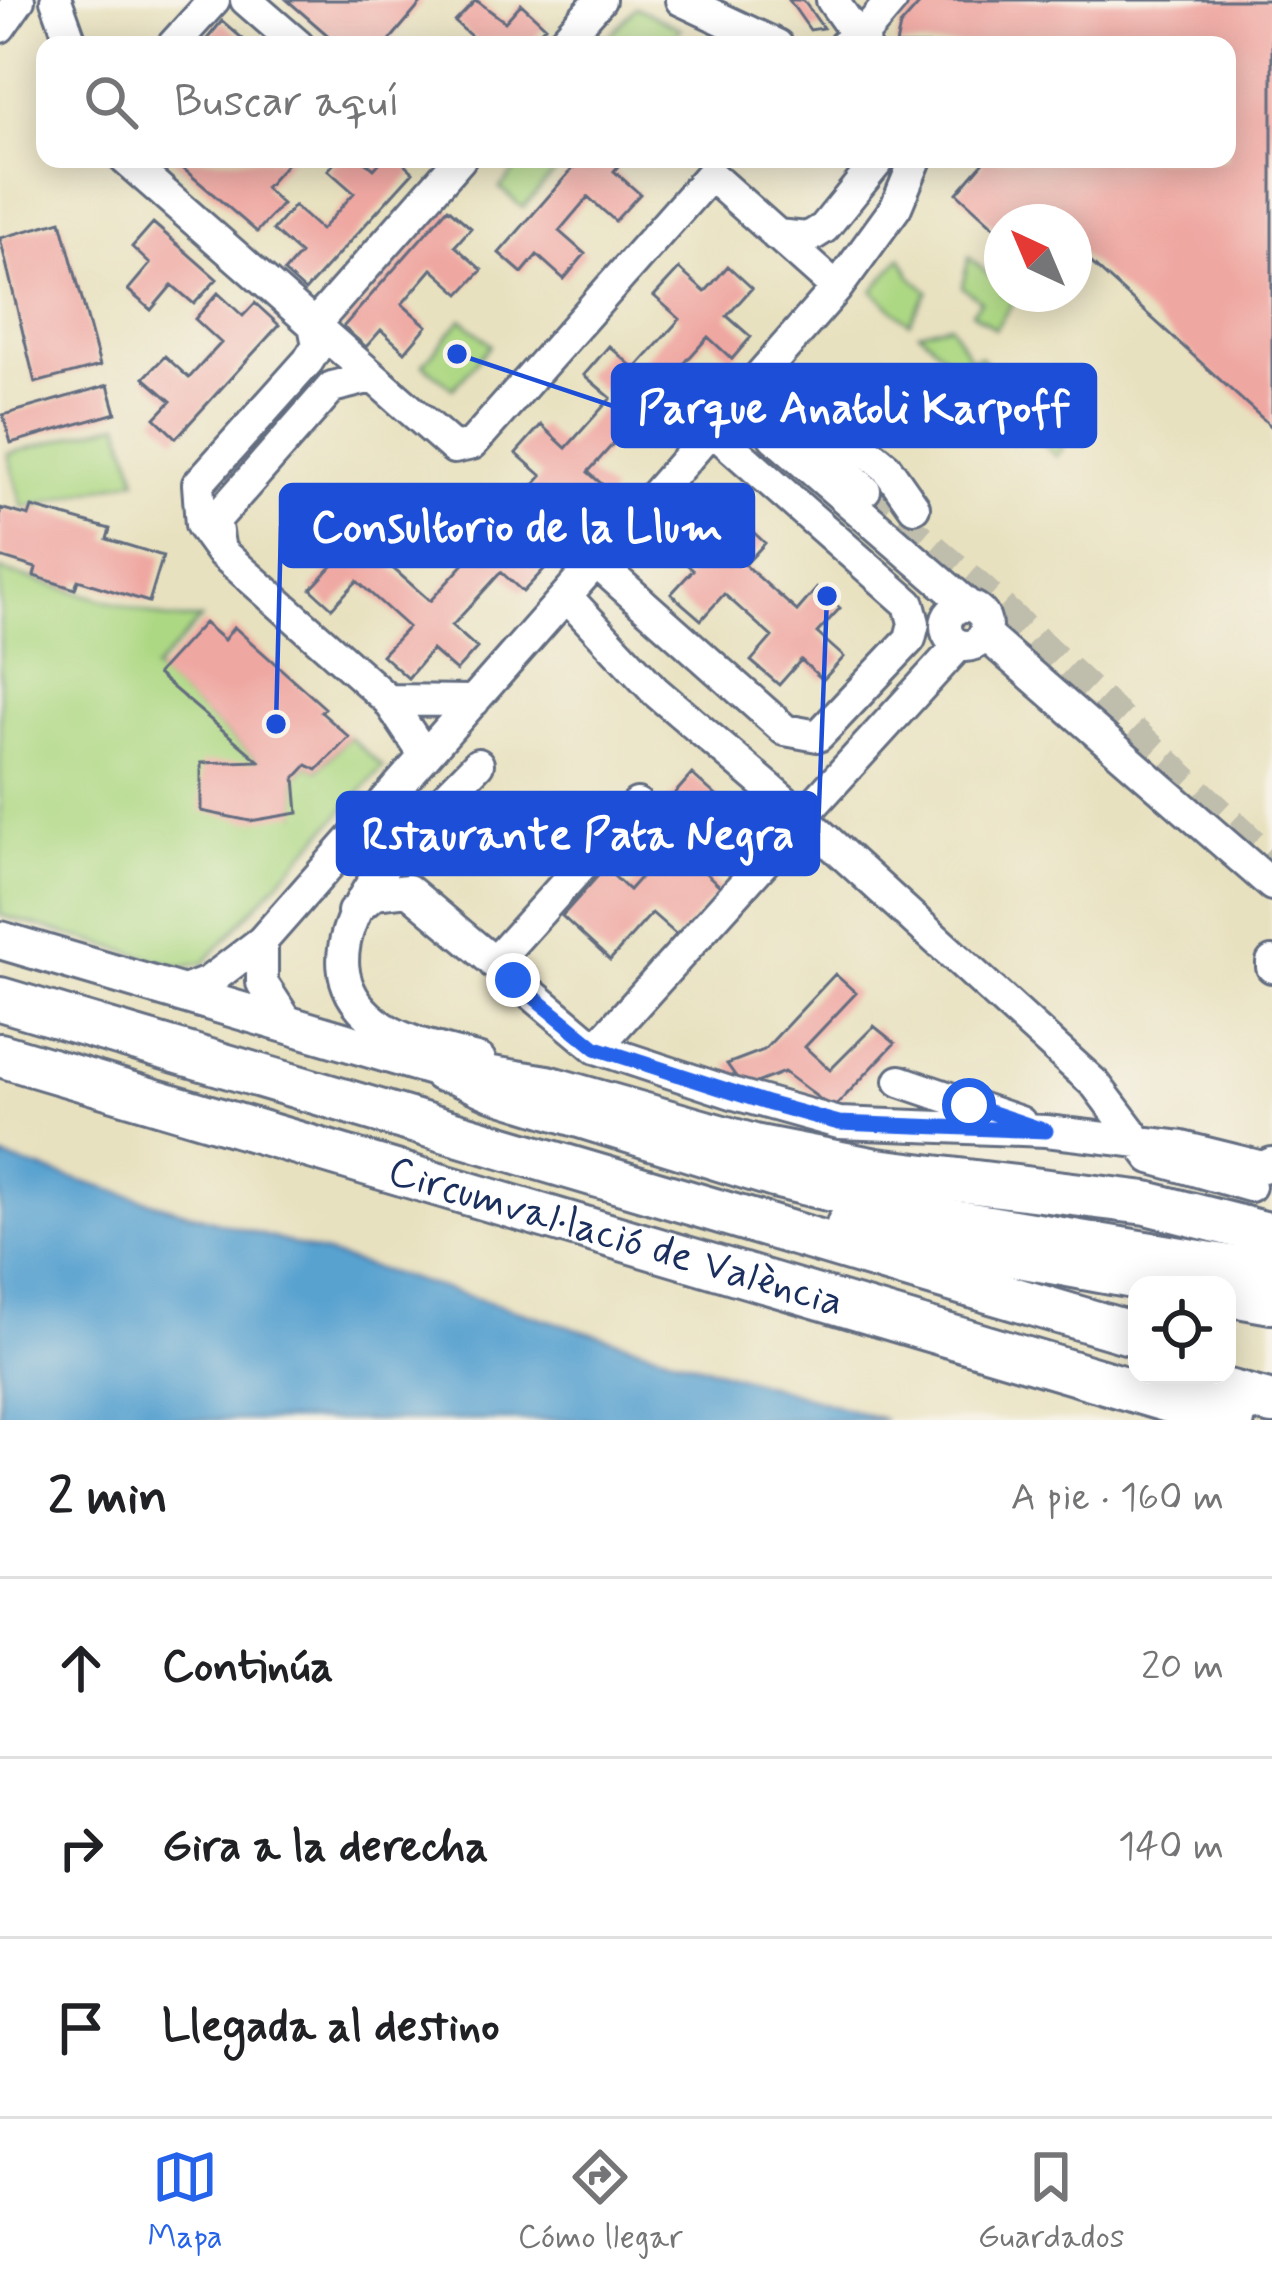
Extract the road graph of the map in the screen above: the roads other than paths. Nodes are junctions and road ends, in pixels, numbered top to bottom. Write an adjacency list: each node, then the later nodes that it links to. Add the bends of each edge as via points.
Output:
1 (20, 0): 9 (street)
2 (56, 0): 10 (street)
3 (214, 0): 11 (street)
4 (246, 0): 12 (street)
5 (600, 0): 13 (street)
6 (681, 0): 14 (street)
7 (832, 0): 15 (street)
8 (892, 0): 16 (street)
9 (0, 26)
10 (69, 36)
11 (181, 36)
12 (288, 36)
13 (568, 36)
14 (758, 36)
15 (852, 36)
16 (862, 36)
17 (135, 168): 23 (street)
18 (443, 168): 23 (street)
19 (873, 168): 21 (street, via 824,228 808,238)
20 (912, 168): 22 (street, via 896,207)
21 (776, 235): 22 (street); 24 (street, via 710,175 472,444 446,446)
22 (837, 288): 25 (street)
23 (321, 331): 24 (street); 29 (street, via 308,361 198,484 204,531)
24 (372, 377): 29 (street, via 332,387 244,486 215,520)
25 (762, 393): 26 (street); 27 (street); 28 (street, via 802,398 886,467); 32 (street, via 774,437)
26 (712, 430): 30 (street); 30 (street, via 909,604 910,639 818,736 801,737)
27 (866, 490)
28 (914, 507)
29 (220, 551): 33 (street)
30 (596, 562): 31 (street)
31 (566, 596): 34 (street); 38 (street, via 655,691)
32 (971, 628): 38 (street); 39 (street)
33 (388, 700): 34 (street); 35 (street)
34 (474, 701): 35 (street)
35 (425, 756): 42 (street)
36 (478, 764): 40 (street)
37 (637, 804): 43 (street)
38 (803, 817): 47 (street); 53 (street, via 1096,1085)
39 (1272, 885)
40 (353, 912): 43 (street, via 374,894 408,890); 51 (street, via 342,963 353,994 379,1025)
41 (0, 940): 44 (main road)
42 (262, 941): 44 (street, via 208,982); 46 (street, via 262,983)
43 (494, 962): 47 (street)
44 (178, 993): 46 (main road)
45 (0, 999): 54 (highway, Circumval·lació de València)
46 (288, 1024): 49 (main road)
47 (596, 1048): 52 (street, via 839,1123)
48 (0, 1055): 58 (highway, Circumval·lació de València)
49 (442, 1070): 51 (highway); 59 (main road, via 816,1189)
50 (900, 1081): 52 (street)
51 (547, 1087): 57 (highway, via 775,1150 1146,1203)
52 (1046, 1131): 53 (street)
53 (1138, 1142): 55 (street); 56 (street, via 1151,1158)
54 (506, 1148): 60 (highway, via 593,1153 842,1224); 63 (highway, Circumval·lació de València)
55 (1272, 1163)
56 (1250, 1186)
57 (1272, 1235)
58 (702, 1263): 64 (highway, via 765,1262); 69 (highway, Circumval·lació de València)
59 (1272, 1271)
60 (1128, 1276)
61 (1236, 1296): 62 (highway)
62 (1272, 1302)
63 (1128, 1332)
64 (1128, 1363)
65 (1236, 1364): 66 (highway)
66 (1272, 1375)
67 (1202, 1384): 68 (highway)
68 (1272, 1403)
69 (1233, 1420)

